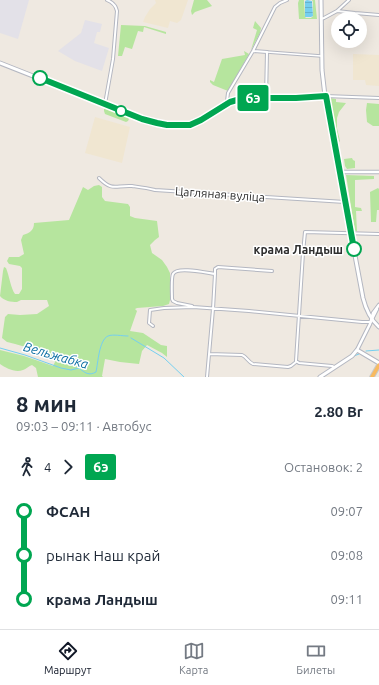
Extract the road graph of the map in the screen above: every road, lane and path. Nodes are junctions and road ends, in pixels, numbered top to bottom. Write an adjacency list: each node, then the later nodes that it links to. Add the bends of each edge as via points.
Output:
1 (107, 0): 16 (street, via 117,11 113,59)
2 (287, 0): 8 (street, via 275,7)
3 (321, 0): 7 (main road)
4 (349, 0): 5 (street)
5 (337, 11): 6 (street); 7 (street)
6 (379, 15)
7 (321, 19): 10 (main road)
8 (253, 51): 9 (street); 15 (street, via 228,93)
9 (267, 52): 10 (street); 13 (street)
10 (322, 56): 12 (main road)
11 (0, 63): 16 (main road)
12 (326, 96): 13 (main road); 14 (street); 17 (main road)
13 (266, 98): 15 (main road, via 244,98)
14 (379, 98)
15 (228, 104): 16 (main road, via 196,123 183,125 149,121)
16 (104, 105)
17 (340, 172): 18 (street); 20 (main road)
18 (379, 172)
19 (99, 178): 20 (street, Цагляная вуліца, via 113,188 130,186 155,190)
20 (345, 202): 21 (main road)
21 (351, 233): 22 (street); 28 (street, via 305,232); 29 (main road, via 363,298)
22 (379, 234)
23 (272, 271): 24 (street, via 218,267)
24 (215, 274): 26 (street, via 185,270 173,274 172,300); 27 (street)
25 (379, 305): 29 (street)
26 (193, 307): 27 (street); 30 (street, via 150,310 149,323)
27 (213, 309): 28 (street); 33 (street)
28 (298, 316): 29 (street); 34 (street)
29 (371, 321): 31 (main road); 32 (street)
30 (153, 326)
31 (379, 326)
32 (357, 350): 35 (main road); 36 (main road)
33 (209, 354): 34 (street, via 245,356 253,364 288,367); 37 (street)
34 (296, 362): 36 (street)
35 (379, 364): 39 (highway)
36 (334, 368): 38 (main road)
37 (207, 377)
38 (320, 377)
39 (372, 377)

